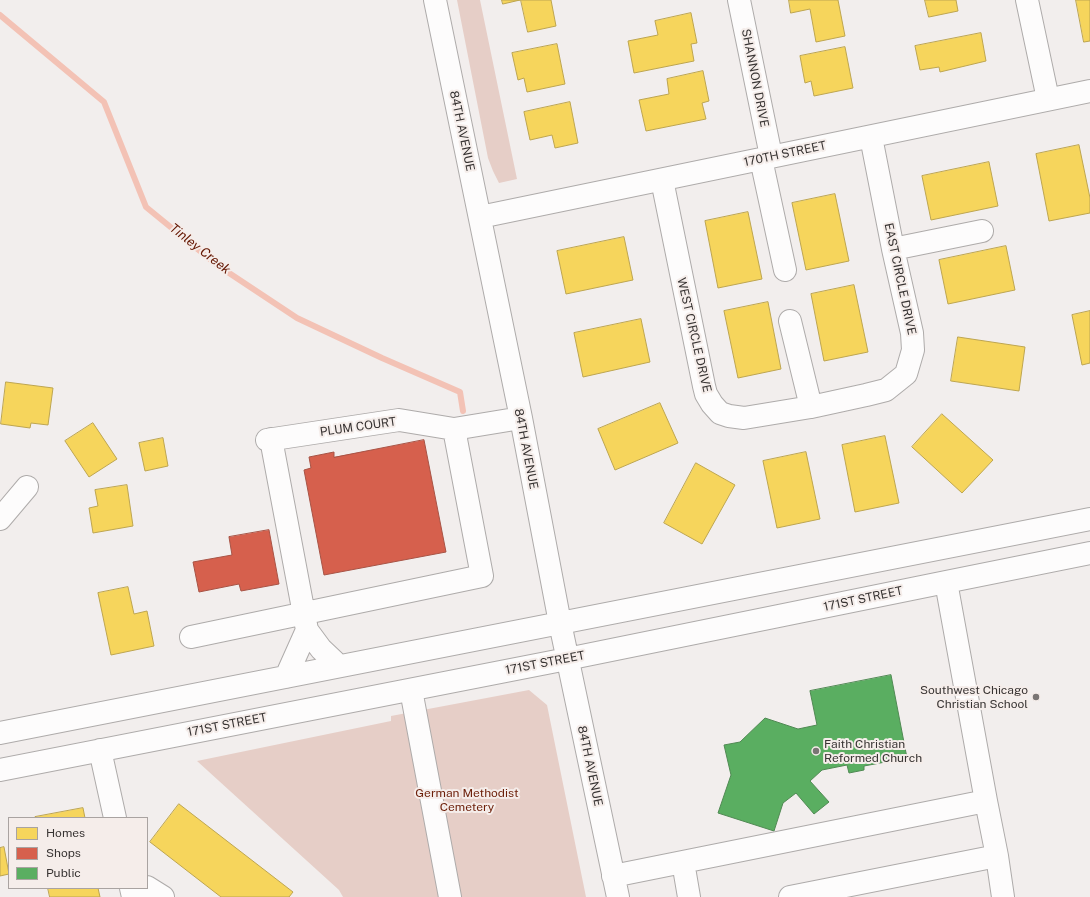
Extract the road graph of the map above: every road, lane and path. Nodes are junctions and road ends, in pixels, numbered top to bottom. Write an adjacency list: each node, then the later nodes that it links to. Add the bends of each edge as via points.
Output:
1 (435, 0): 9 (street, 84TH AVENUE)
2 (739, 0): 7 (street, SHANNON DRIVE)
3 (1027, 0): 5 (street)
4 (1090, 91): 5 (street, 170TH STREET)
5 (1048, 99): 6 (street, 170TH STREET)
6 (871, 137): 7 (street, 170TH STREET); 11 (street, EAST CIRCLE DRIVE)
7 (766, 158): 8 (street, 170TH STREET); 12 (street, SHANNON DRIVE)
8 (662, 180): 9 (street, 170TH STREET); 14 (street, WEST CIRCLE DRIVE, via 704,386 712,404 729,416 744,418)
9 (480, 217): 15 (street, 84TH AVENUE)
10 (982, 231): 11 (street)
11 (893, 249): 14 (street, EAST CIRCLE DRIVE, via 912,333 913,350 906,374 886,390)
12 (785, 270)
13 (790, 321): 14 (street)
14 (814, 406)
15 (521, 418): 16 (street, PLUM COURT); 23 (street, 84TH AVENUE)
16 (454, 429): 22 (street, via 482,576); 22 (street, PLUM COURT, via 399,420 269,439)
17 (27, 488): 18 (street)
18 (0, 518)
19 (1090, 519): 23 (street)
20 (1090, 554): 21 (street, 171ST STREET)
21 (946, 582): 25 (street, 171ST STREET); 32 (street)
22 (305, 622): 24 (street); 26 (street, via 321,649); 27 (street)
23 (560, 623): 25 (street, 84TH AVENUE); 26 (street)
24 (191, 637)
25 (567, 660): 28 (street, 171ST STREET); 36 (street, 84TH AVENUE)
26 (339, 666): 27 (street)
27 (286, 677): 29 (street)
28 (411, 690): 30 (street, 171ST STREET); 39 (street)
29 (0, 733)
30 (100, 750): 31 (street, 171ST STREET); 33 (street)
31 (0, 770)
32 (986, 801): 34 (street); 35 (street)
33 (115, 817)
34 (997, 856): 42 (street); 43 (street)
35 (682, 862): 36 (street); 41 (street)
36 (614, 876): 40 (street, 84TH AVENUE)
37 (148, 887): 38 (street)
38 (163, 897)
39 (450, 897)
40 (618, 897)
41 (689, 897)
42 (790, 897)
43 (1003, 897)

